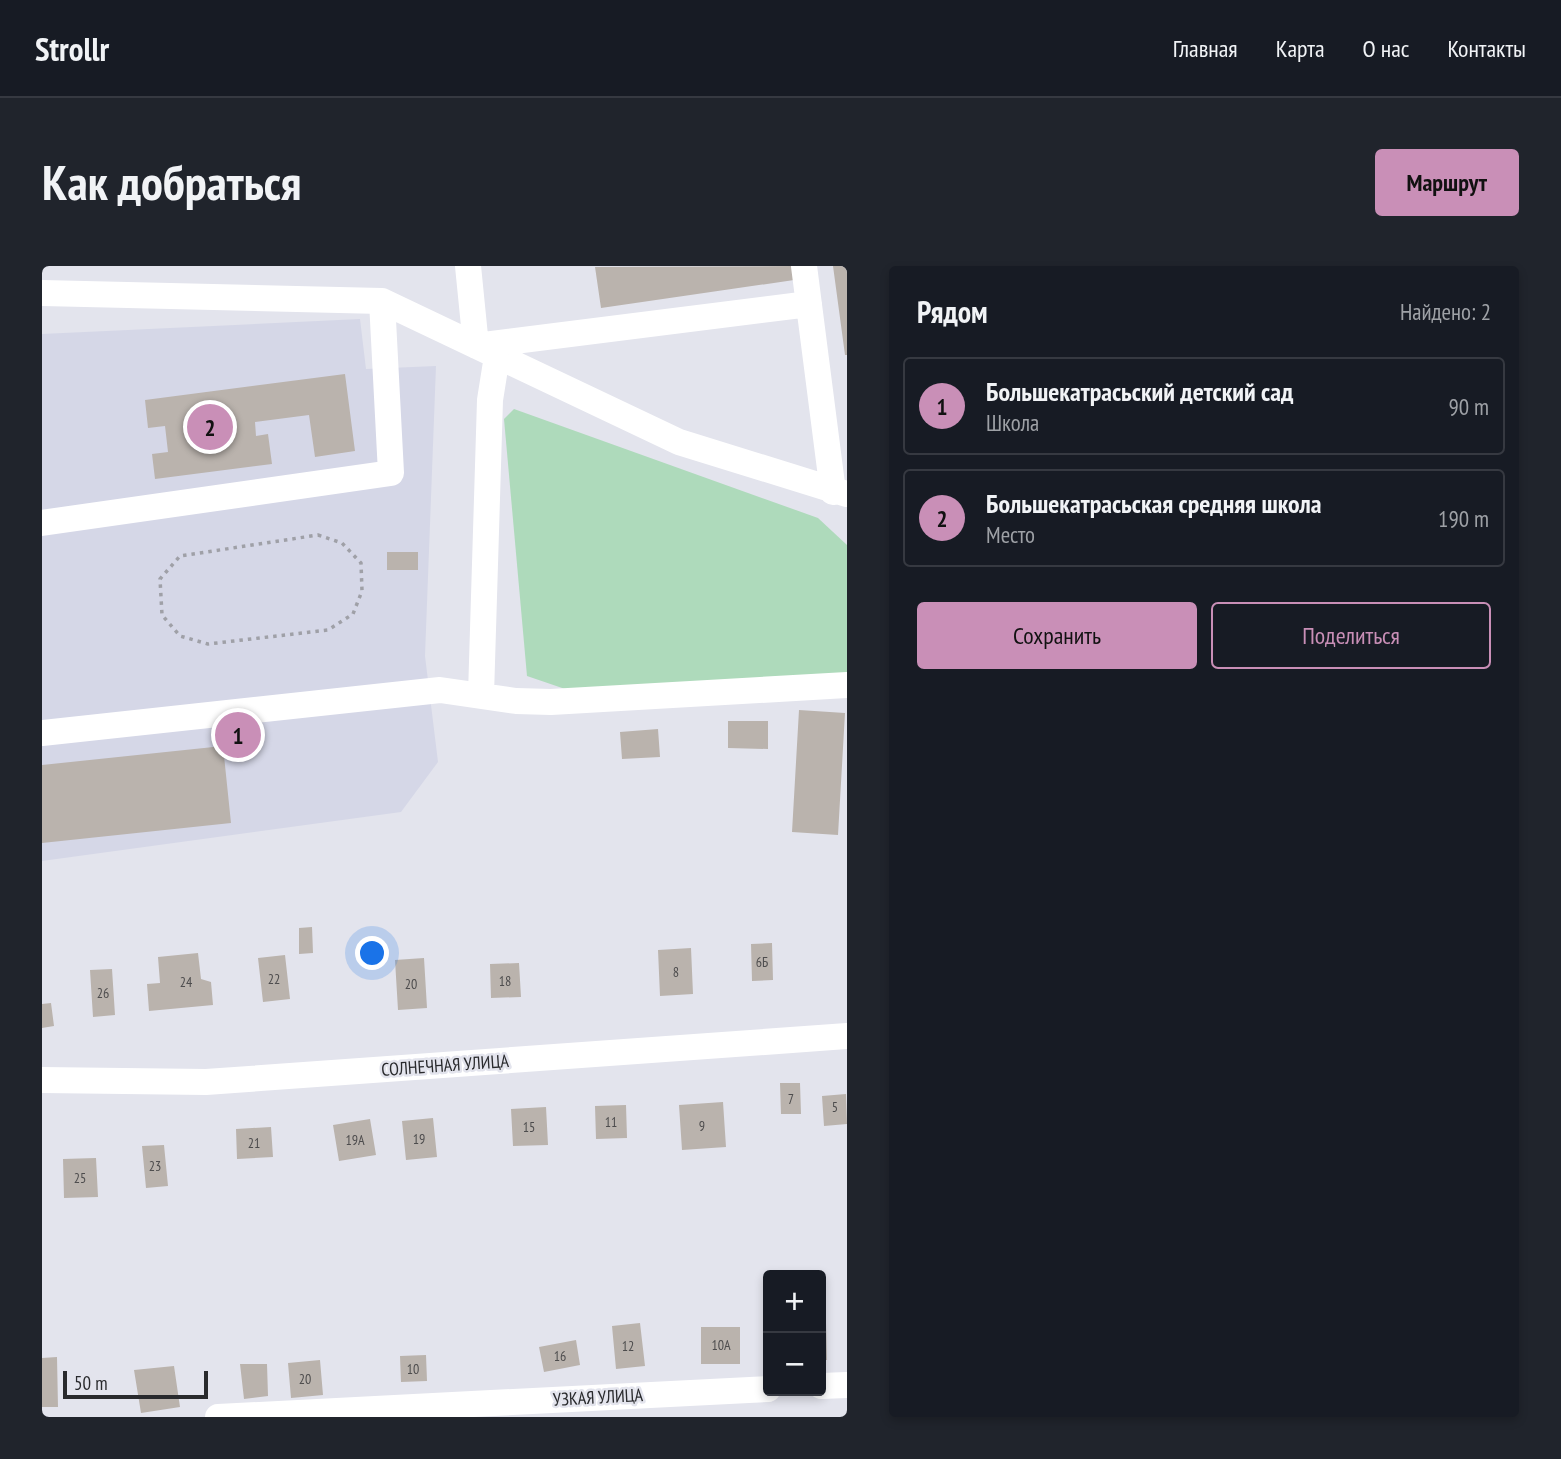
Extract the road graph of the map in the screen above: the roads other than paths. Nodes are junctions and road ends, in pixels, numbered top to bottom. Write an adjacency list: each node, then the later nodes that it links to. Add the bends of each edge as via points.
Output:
1 (468, 266): 6 (street)
2 (804, 266): 5 (street)
3 (42, 293): 4 (street)
4 (382, 301): 6 (street); 8 (street, via 391,473)
5 (808, 304): 6 (street); 7 (street)
6 (486, 351): 7 (street, via 679,442); 10 (street, via 490,400)
7 (840, 493)
8 (42, 523)
9 (847, 685): 10 (street, via 551,702)
10 (481, 695): 11 (street, via 440,690 378,695)
11 (42, 733)
12 (847, 1035): 13 (street, СОЛНЕЧНАЯ УЛИЦА, via 206,1082)
13 (42, 1080)
14 (847, 1385): 15 (street)
15 (826, 1386)
16 (763, 1389): 17 (street, УЗКАЯ УЛИЦА)
17 (218, 1417)

